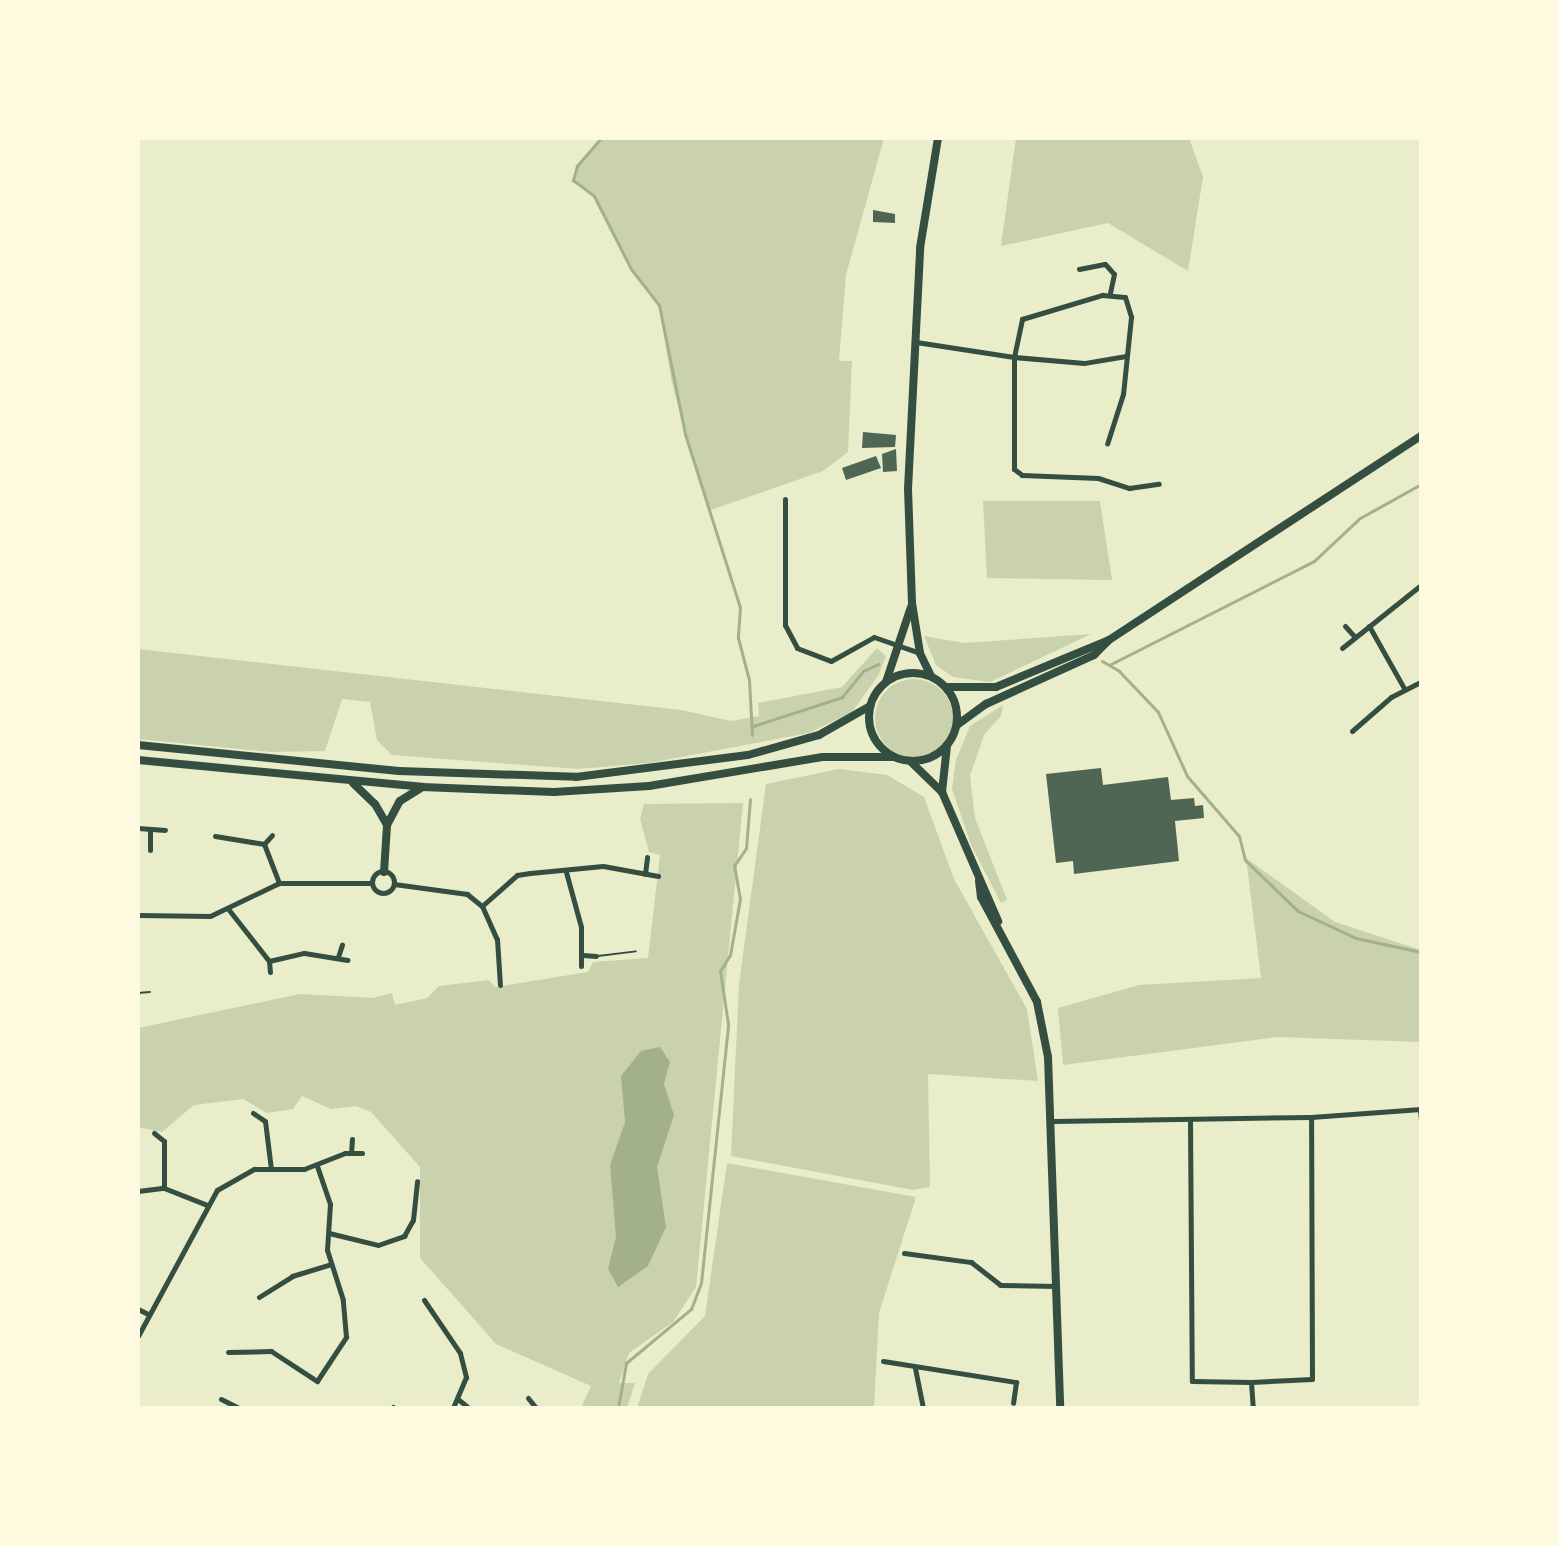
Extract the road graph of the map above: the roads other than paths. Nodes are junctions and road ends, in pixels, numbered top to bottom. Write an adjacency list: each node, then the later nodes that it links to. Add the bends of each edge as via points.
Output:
1 (938, 138): 4 (main road, via 923,221)
2 (1079, 269): 3 (street, via 1105,264 1114,274)
3 (1110, 293): 5 (street, via 1125,297 1131,306); 6 (street, via 1022,319)
4 (916, 342): 6 (street); 12 (main road, via 908,489)
5 (1126, 356): 6 (street, via 1084,363); 8 (street, via 1123,394)
6 (1014, 357): 9 (street, via 1015,472 1098,478 1129,488)
7 (1421, 436): 16 (main road)
8 (1107, 444)
9 (1159, 484)
10 (785, 499): 17 (street, via 784,607 792,643 808,656 826,661 843,657 870,638)
11 (1421, 585): 14 (street)
12 (912, 603): 17 (main road); 19 (main road)
13 (1345, 626): 15 (street)
14 (1369, 626): 15 (street); 24 (street)
15 (1355, 637): 18 (street)
16 (1109, 640): 23 (main road, via 996,687); 26 (main road, via 1094,655 986,704)
17 (900, 643): 19 (street); 21 (main road)
18 (1342, 648)
19 (920, 653): 20 (main road)
20 (931, 676): 21 (main road, via 908,673); 23 (main road)
21 (886, 682): 25 (main road)
22 (1421, 682): 24 (street)
23 (946, 687): 26 (main road, via 957,709)
24 (1404, 688): 27 (street)
25 (870, 706): 28 (main road, via 819,735 748,755 588,777 412,772); 30 (main road, via 871,732)
26 (957, 725): 29 (main road)
27 (1352, 731)
28 (138, 745)
29 (947, 746): 32 (main road, via 934,756); 35 (main road)
30 (894, 757): 32 (main road); 34 (main road, via 823,757 612,790)
31 (138, 760): 33 (main road)
32 (910, 761): 35 (main road)
33 (351, 782): 34 (main road); 36 (main road, via 375,804)
34 (422, 787): 36 (main road, via 400,801)
35 (942, 792): 74 (main road, via 981,897 998,921 1042,1018)
36 (387, 825): 45 (main road)
37 (138, 828): 38 (street)
38 (150, 829): 39 (street); 43 (street)
39 (165, 830)
40 (272, 835): 42 (street)
41 (215, 836): 42 (street)
42 (264, 844): 49 (street)
43 (150, 850)
44 (647, 857): 47 (street)
45 (384, 872): 50 (street); 51 (street)
46 (566, 872): 47 (street, via 603,866); 52 (street, via 517,875); 57 (street)
47 (645, 874): 48 (street)
48 (658, 876)
49 (279, 883): 50 (street); 53 (street)
50 (372, 883): 51 (street, via 382,893)
51 (394, 884): 52 (street, via 467,894)
52 (482, 906): 64 (street, via 497,939)
53 (229, 910): 54 (street, via 189,918); 61 (street)
54 (138, 915)
55 (342, 945): 59 (street)
56 (636, 951): 58 (lane)
57 (583, 955): 58 (street); 62 (street)
58 (596, 956)
59 (338, 957): 60 (street); 61 (street, via 304,953)
60 (347, 960)
61 (269, 961): 63 (street)
62 (581, 966)
63 (270, 972)
64 (500, 985)
65 (150, 992): 66 (lane)
66 (138, 993)
67 (1420, 1109): 70 (street); 72 (street)
68 (253, 1113): 73 (street)
69 (272, 1114): 73 (street)
70 (1311, 1117): 71 (street); 99 (street, via 1312,1379)
71 (1190, 1119): 74 (street); 99 (street, via 1192,1381)
72 (1421, 1120)
73 (265, 1121): 82 (street)
74 (1054, 1121): 90 (main road)
75 (154, 1133): 78 (street)
76 (170, 1134): 78 (street)
77 (352, 1139): 79 (street)
78 (164, 1141): 84 (street)
79 (351, 1153): 80 (street); 81 (street)
80 (362, 1153)
81 (317, 1166): 82 (street); 87 (street, via 330,1204)
82 (271, 1169): 86 (street, via 233,1176)
83 (417, 1181): 87 (street, via 415,1210 404,1236 378,1245)
84 (164, 1188): 85 (street); 86 (street)
85 (138, 1191)
86 (207, 1205): 94 (street)
87 (329, 1233): 89 (street)
88 (904, 1253): 90 (street, via 971,1262 1000,1285)
89 (329, 1265): 91 (street, via 292,1276); 96 (street, via 343,1300 346,1337 317,1381 271,1351)
90 (1058, 1286): 109 (main road)
91 (259, 1297)
92 (424, 1300): 102 (street, via 460,1353 466,1377)
93 (138, 1309): 94 (street)
94 (148, 1314): 95 (street)
95 (138, 1336)
96 (228, 1352)
97 (883, 1361): 98 (street)
98 (915, 1368): 103 (street, via 1016,1382); 108 (street)
99 (1251, 1382): 110 (street)
100 (528, 1398): 107 (street)
101 (221, 1399): 104 (street)
102 (459, 1400): 105 (street); 106 (street)
103 (1013, 1403)
104 (239, 1408)
105 (453, 1408)
106 (469, 1408)
107 (536, 1408)
108 (923, 1408)
109 (1060, 1408)
110 (1253, 1408)

